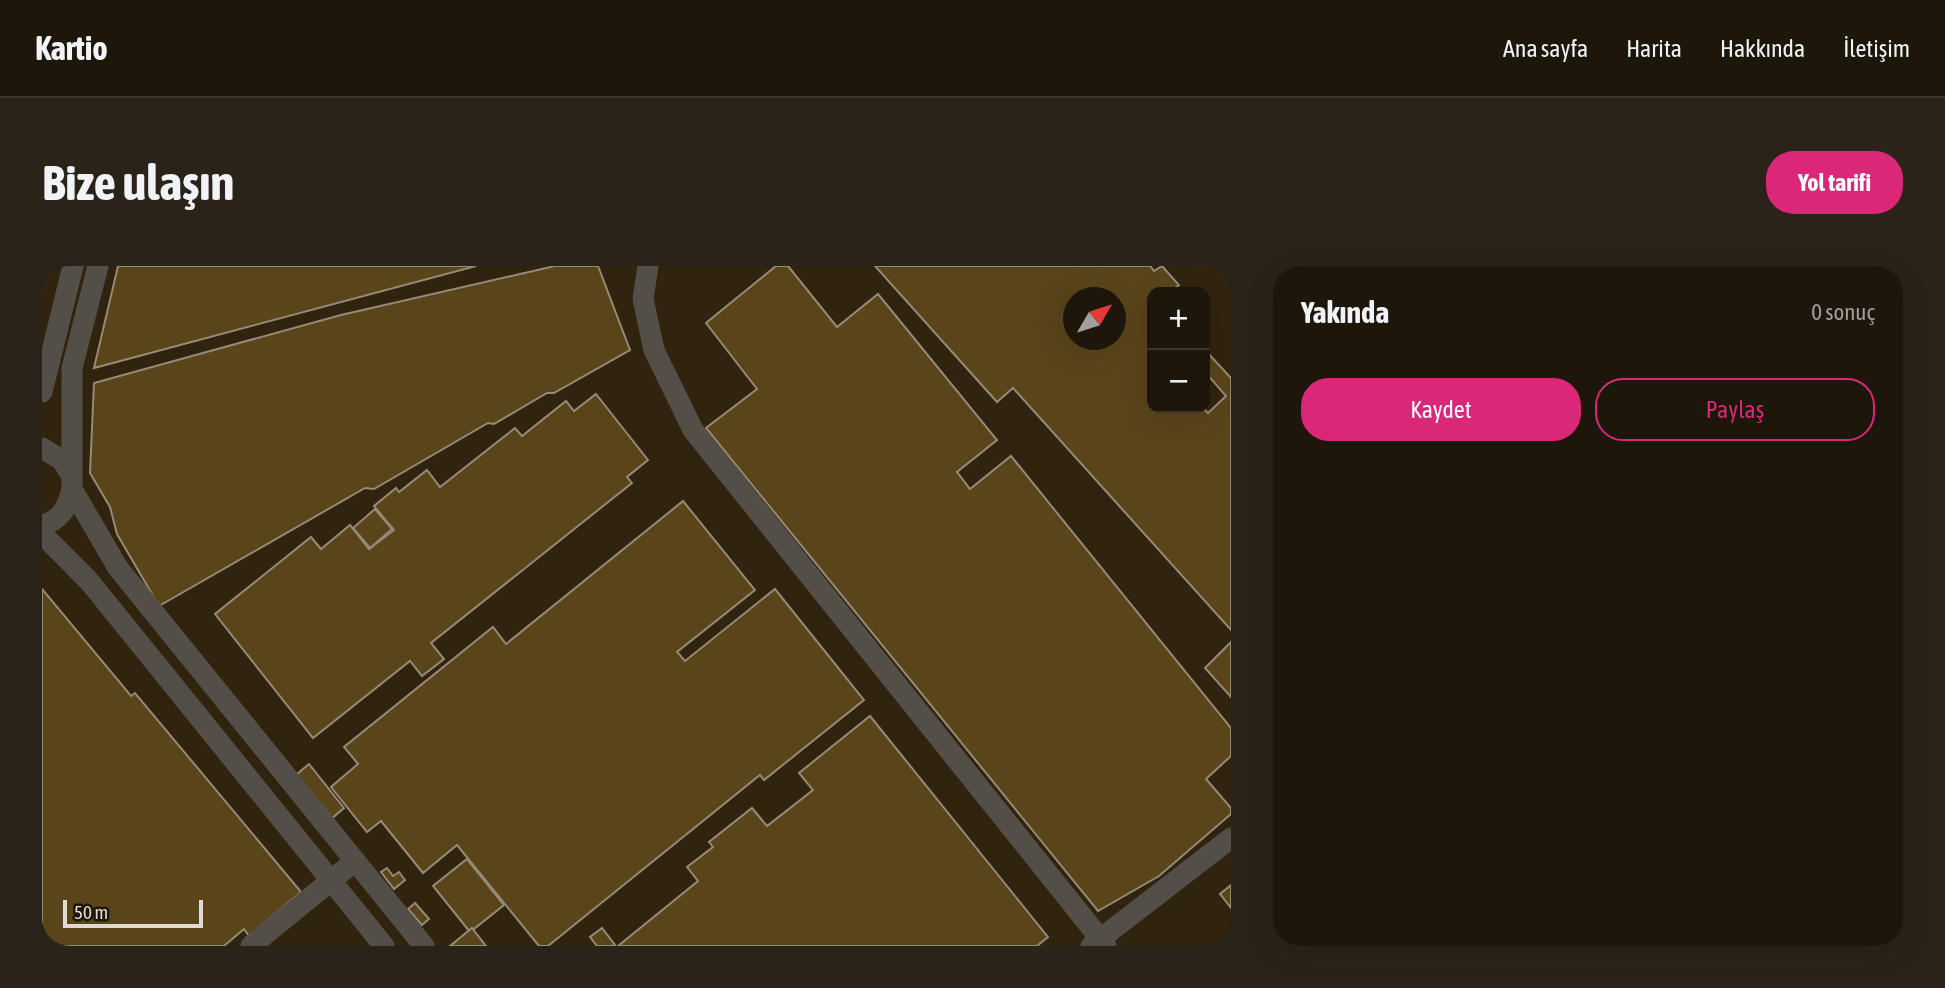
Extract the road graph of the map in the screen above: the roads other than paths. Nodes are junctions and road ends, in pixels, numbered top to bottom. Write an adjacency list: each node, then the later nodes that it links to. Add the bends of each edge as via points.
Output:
1 (73, 266): 4 (street)
2 (98, 266): 6 (street, via 72,368)
3 (649, 266): 12 (street, via 643,299 654,350 693,430)
4 (42, 392)
5 (42, 448): 6 (street, via 62,460)
6 (71, 481): 7 (street, via 69,504 61,516); 10 (street, via 118,568)
7 (42, 525)
8 (42, 534): 11 (street, via 89,580)
9 (1231, 838): 12 (street)
10 (355, 861): 11 (street); 15 (street)
11 (331, 880): 13 (street); 14 (street)
12 (1099, 944)
13 (251, 946)
14 (384, 946)
15 (424, 946)

